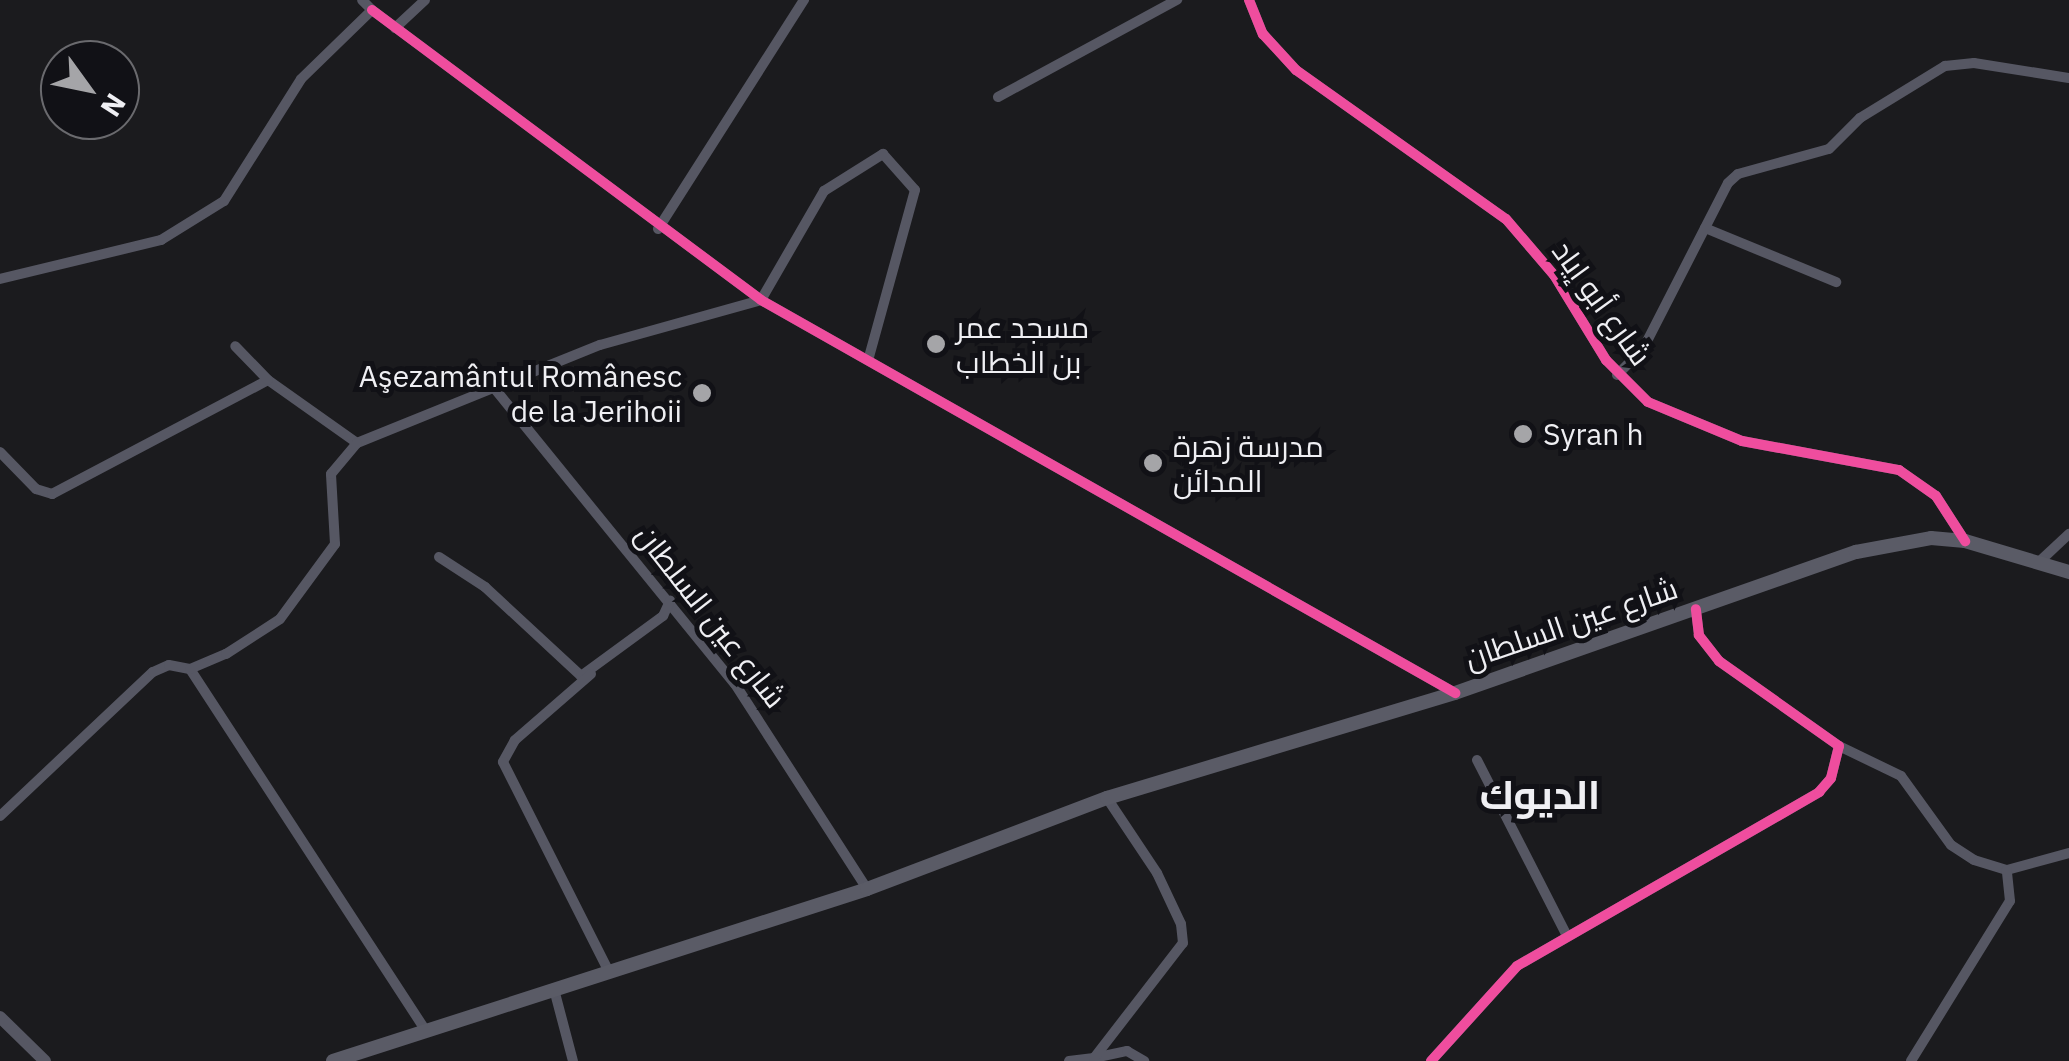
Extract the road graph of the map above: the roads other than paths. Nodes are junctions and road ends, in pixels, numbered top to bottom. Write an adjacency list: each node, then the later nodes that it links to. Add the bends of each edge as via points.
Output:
1 (362, 0): 6 (street)
2 (425, 0): 7 (street)
3 (804, 0): 11 (street)
4 (1178, 0): 9 (street)
5 (1250, 0): 17 (street, شارع أبو إياد, via 1263,34 1296,70 1506,219 1554,275)
6 (372, 10): 7 (street); 12 (street, via 301,78 246,176 209,212 161,240)
7 (395, 28): 11 (street)
8 (2069, 78): 10 (street, via 1959,62 1931,71 1860,118 1829,148 1738,174)
9 (998, 97)
10 (1705, 228): 13 (street); 17 (street, via 1644,350)
11 (658, 229): 14 (street)
12 (0, 278)
13 (1836, 282)
14 (762, 300): 16 (street); 16 (street, via 824,191 883,154 915,190); 19 (street, via 600,345)
15 (235, 346): 18 (street)
16 (868, 357): 33 (street)
17 (1617, 374): 23 (street, شارع أبو إياد, via 1648,402 1720,435 1899,470 1936,496)
18 (268, 380): 20 (street); 21 (street, via 52,494 23,478)
19 (495, 389): 20 (street); 27 (street, شارع عين السلطان)
20 (357, 443): 29 (street, via 331,474 336,532 324,565 264,632)
21 (0, 452)
22 (2069, 534): 25 (street)
23 (1965, 541): 25 (main road, شارع عين السلطان); 28 (main road, شارع عين السلطان, via 1931,538 1856,552)
24 (440, 557): 30 (street, via 485,587)
25 (2040, 561): 26 (main road, شارع عين السلطان)
26 (2069, 572)
27 (670, 601): 31 (street, via 663,616); 40 (street, شارع عين السلطان, via 735,684)
28 (1696, 609): 33 (main road, شارع عين السلطان); 34 (street, via 1702,644 1718,661)
29 (190, 668): 37 (street, via 170,665 153,672); 46 (street)
30 (572, 672): 31 (street); 32 (street)
31 (590, 674): 32 (street)
32 (568, 693): 42 (street, via 508,747 503,762)
33 (1455, 693): 36 (main road, شارع عين السلطان)
34 (1839, 746): 39 (street, via 1901,776 1960,852); 41 (street, via 1832,778 1819,792)
35 (1476, 760): 41 (street)
36 (1107, 798): 40 (main road, شارع عين السلطان); 45 (street, via 1157,873 1183,934 1177,958)
37 (0, 816)
38 (2069, 853): 39 (street)
39 (2007, 870): 55 (street, via 2010,902)
40 (867, 889): 42 (main road, شارع عين السلطان)
41 (1567, 936): 54 (street, via 1517,966)
42 (608, 970): 43 (main road, شارع عين السلطان)
43 (555, 994): 46 (main road, شارع عين السلطان); 51 (street)
44 (0, 1017): 49 (street)
45 (1118, 1028): 47 (street); 48 (street)
46 (425, 1029): 50 (main road, شارع عين السلطان)
47 (1128, 1051): 48 (street); 53 (street)
48 (1103, 1058): 52 (street)
49 (45, 1061)
50 (333, 1061)
51 (573, 1061)
52 (1070, 1061)
53 (1144, 1061)
54 (1432, 1061)
55 (1910, 1061)

